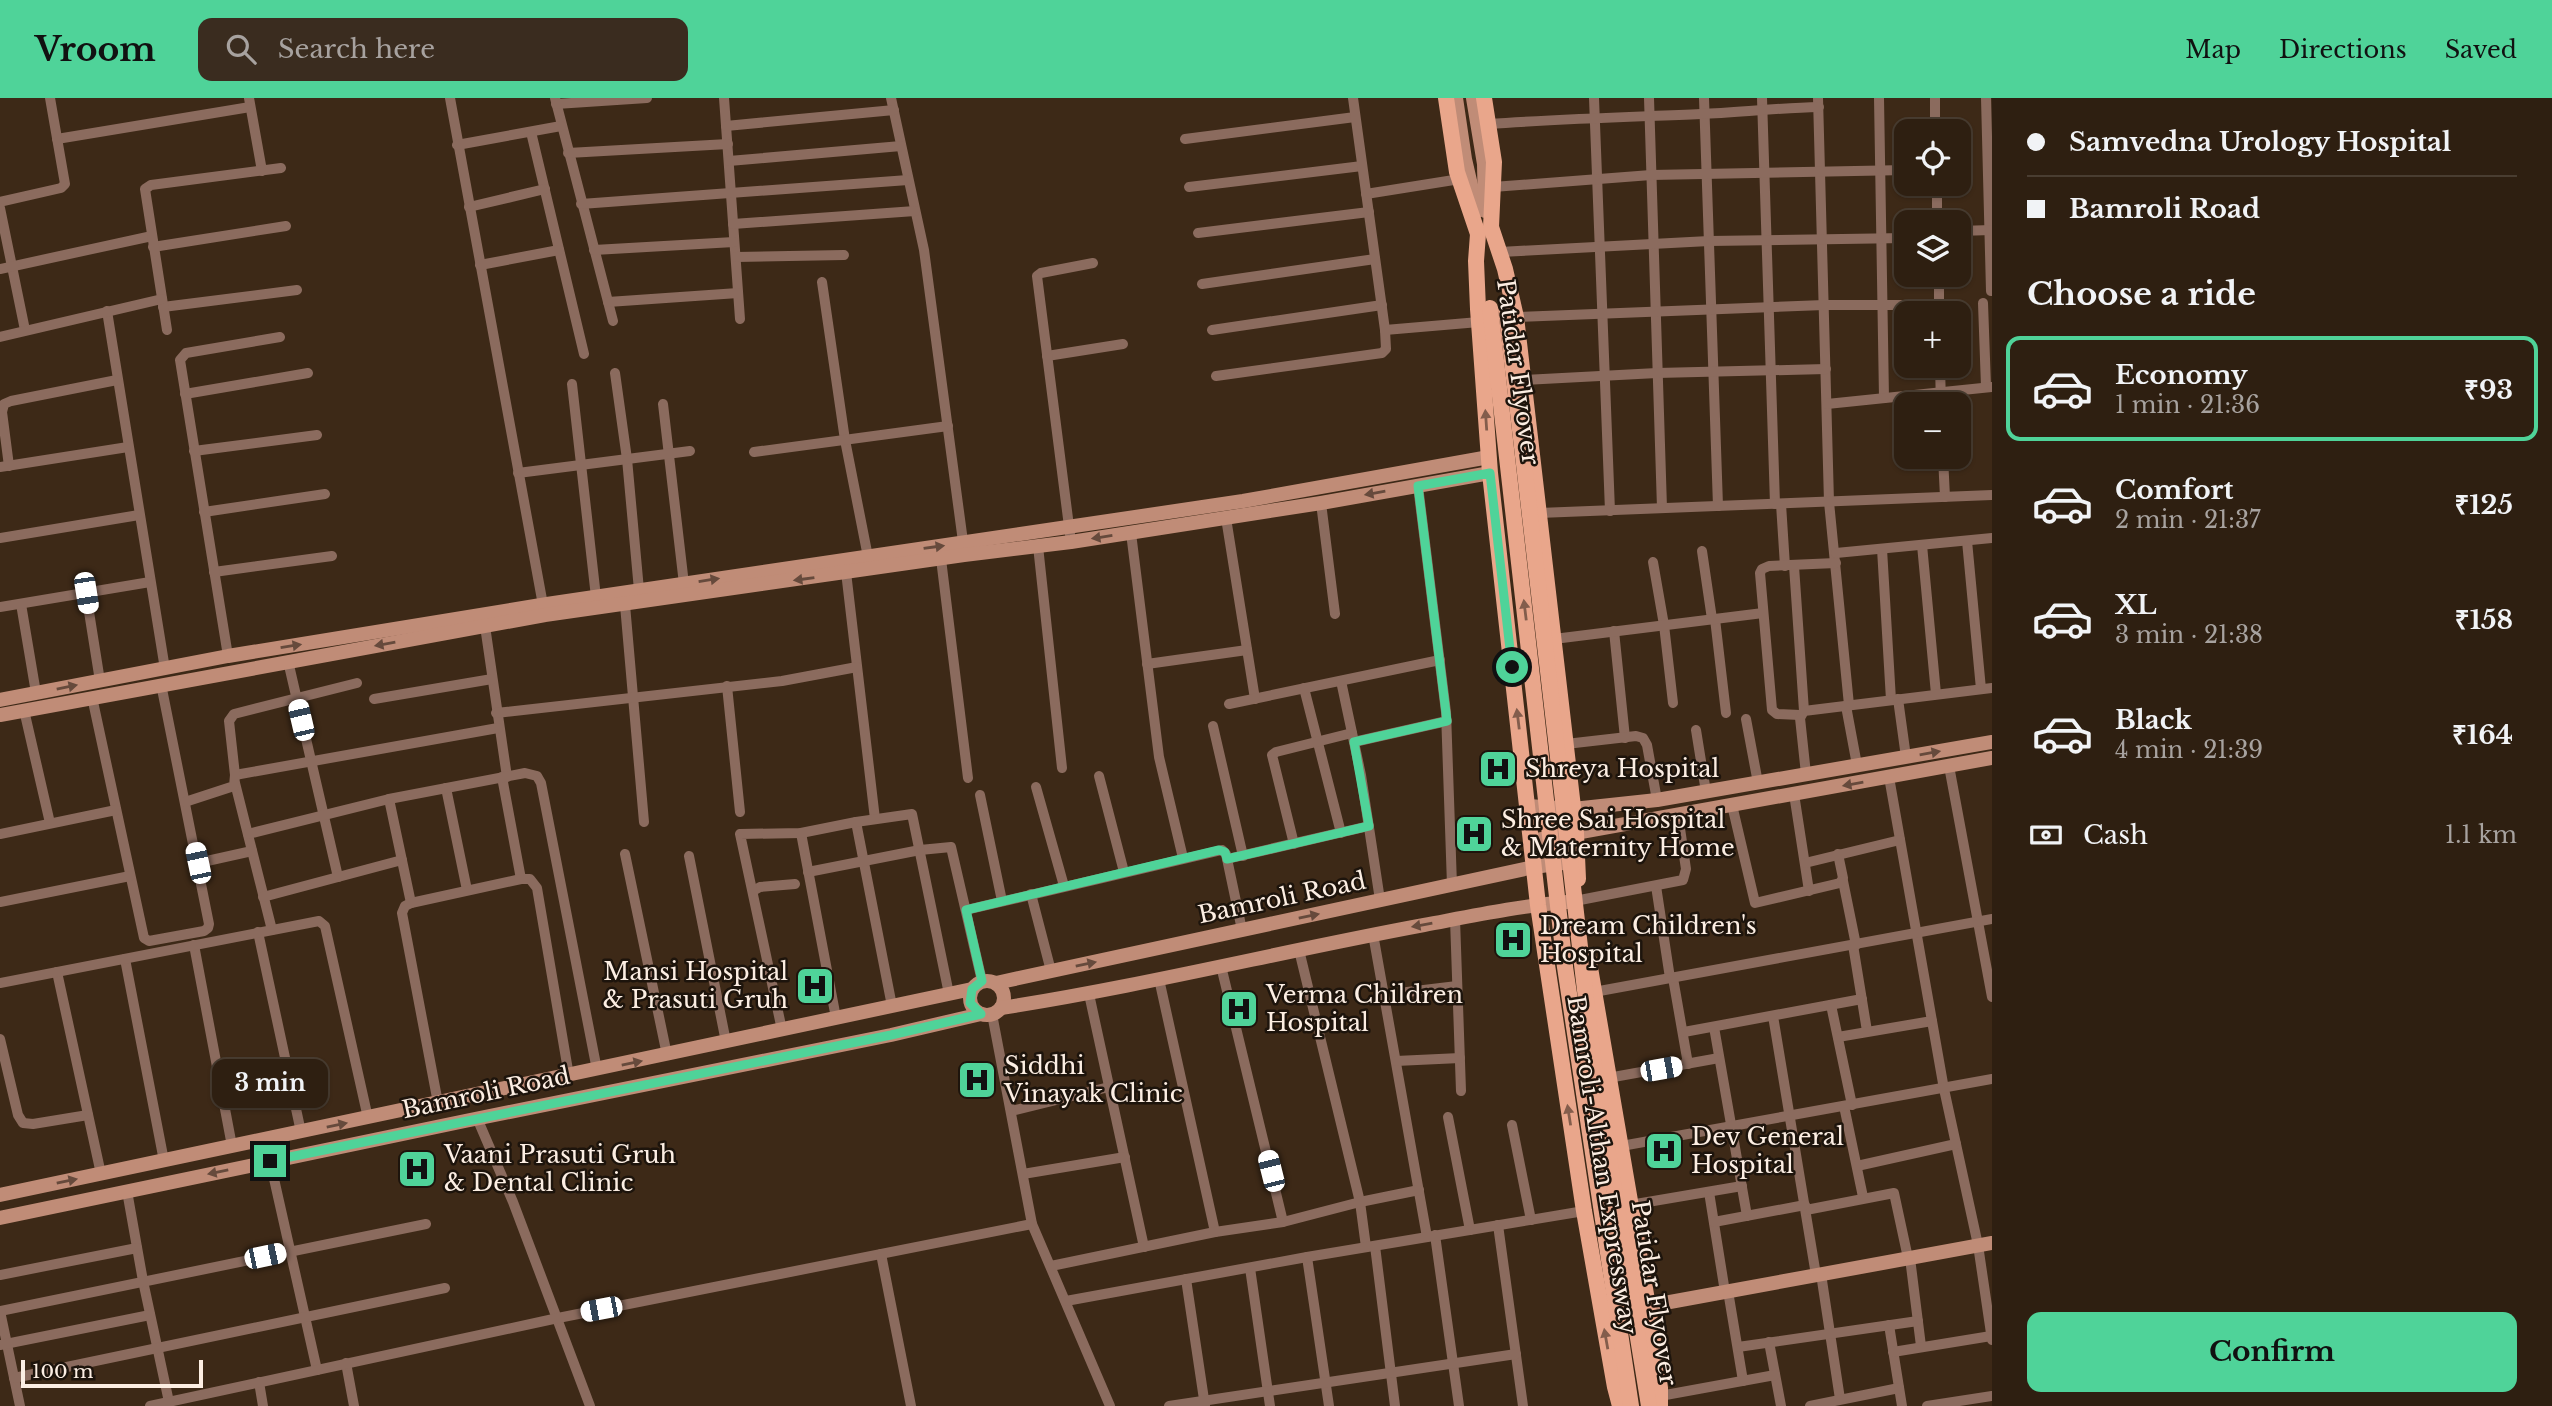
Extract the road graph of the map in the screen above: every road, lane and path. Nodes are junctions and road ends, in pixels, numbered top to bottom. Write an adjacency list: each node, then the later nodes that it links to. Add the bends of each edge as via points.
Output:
1 (50, 98): 31 (street)
2 (450, 98): 34 (street)
3 (647, 98): 17 (street)
4 (724, 98): 29 (street)
5 (891, 98): 21 (street)
6 (1353, 98): 24 (street)
7 (1446, 98): 48 (main road, Bamroli-Althan Expressway)
8 (1456, 98): 63 (street, via 1465,159)
9 (1473, 98): 63 (street, via 1484,164)
10 (1484, 98): 27 (main road)
11 (1594, 98): 25 (street)
12 (1649, 98): 23 (street)
13 (1704, 98): 22 (street)
14 (1879, 98): 40 (street)
15 (1935, 98): 26 (street)
16 (1986, 98): 64 (street)
17 (555, 101): 28 (street)
18 (250, 102): 31 (street); 42 (street)
19 (1762, 103): 20 (street); 22 (street); 44 (street)
20 (1819, 103): 43 (street)
21 (894, 110): 29 (street); 35 (street)
22 (1705, 114): 23 (street); 45 (street)
23 (1649, 116): 25 (street); 46 (street)
24 (1355, 117): 32 (street); 38 (street)
25 (1595, 117): 27 (street); 47 (street)
26 (1936, 119)
27 (1488, 124): 51 (main road)
28 (561, 126): 30 (street); 36 (street)
29 (726, 126): 33 (street)
30 (531, 132): 34 (street); 52 (street)
31 (57, 139): 55 (street, via 64,186)
32 (1185, 139)
33 (727, 144): 36 (street); 37 (street)
34 (457, 145): 57 (street)
35 (901, 146): 37 (street); 49 (street)
36 (568, 153): 56 (street)
37 (729, 161): 53 (street)
38 (1362, 166): 50 (street); 54 (street)
39 (281, 168): 42 (street)
40 (1881, 170): 41 (street); 43 (street); 69 (street)
41 (1894, 170)
42 (261, 171): 72 (street, via 148,187)
43 (1820, 172): 44 (street); 68 (street)
44 (1764, 173): 45 (street); 70 (street)
45 (1707, 174): 46 (street); 71 (street)
46 (1651, 175): 47 (street); 74 (street)
47 (1597, 178): 51 (street); 75 (street)
48 (1460, 179): 54 (street); 63 (main road, Bamroli-Althan Expressway)
49 (908, 180): 53 (street); 59 (street)
50 (1189, 187)
51 (1493, 187): 63 (main road)
52 (545, 189): 57 (street); 76 (street)
53 (731, 193): 56 (street); 61 (street)
54 (1366, 194): 60 (street)
55 (0, 202)
56 (582, 204): 77 (street)
57 (469, 207): 84 (street)
58 (0, 208): 85 (street)
59 (915, 211): 61 (street); 136 (street)
60 (1369, 212): 66 (street); 81 (street)
61 (733, 224): 73 (street)
62 (286, 226): 72 (street)
63 (1484, 230): 78 (main road, Patidar Flyover); 82 (main road, Bamroli-Althan Expressway)
64 (1991, 230): 65 (street); 90 (street)
65 (1971, 231)
66 (1198, 233)
67 (1894, 238): 69 (street)
68 (1822, 239): 69 (street); 70 (street); 96 (street)
69 (1882, 239): 97 (street)
70 (1766, 240): 71 (street); 98 (street)
71 (1709, 241): 74 (street); 100 (street)
72 (153, 242): 85 (street); 93 (street)
73 (734, 242): 77 (street); 80 (street)
74 (1653, 244): 75 (street); 103 (street)
75 (1600, 247): 78 (street); 104 (street)
76 (559, 250): 84 (street); 115 (street)
77 (594, 250): 92 (street)
78 (1500, 252): 102 (main road, Patidar Flyover, via 1506,269)
79 (844, 255): 80 (street)
80 (736, 257): 91 (street)
81 (1375, 260): 88 (street); 95 (street)
82 (1476, 261): 102 (main road, Patidar Flyover); 107 (main road, Bamroli-Althan Expressway)
83 (1093, 263): 116 (street, via 1037,276)
84 (480, 265): 149 (street)
85 (13, 266): 86 (street); 108 (street)
86 (0, 269)
87 (822, 282): 138 (street)
88 (1202, 284)
89 (296, 290): 93 (street)
90 (1991, 291)
91 (738, 293): 92 (street); 105 (street)
92 (608, 302): 106 (street)
93 (162, 303): 101 (street); 109 (street)
94 (1983, 303): 129 (street)
95 (1382, 305): 110 (street); 111 (street)
96 (1824, 305): 97 (street); 98 (street); 117 (street)
97 (1883, 305): 99 (street); 133 (street)
98 (1768, 306): 100 (street); 119 (street)
99 (1894, 306)
100 (1711, 308): 103 (street); 118 (street)
101 (107, 311): 108 (street); 126 (street)
102 (1504, 311): 104 (street); 127 (main road, Bamroli-Althan Expressway); 460 (main road, Patidar Flyover, bridge, via 1593,1059); 475 (main road, Patidar Flyover, one-way to 102, bridge, via 1565,967)
103 (1655, 311): 104 (street); 122 (street)
104 (1602, 313): 124 (street)
105 (740, 318)
106 (613, 321)
107 (1479, 322): 111 (street); 146 (main road, Bamroli-Althan Expressway, one-way to 107)
108 (25, 330): 112 (street)
109 (167, 330)
110 (1212, 330)
111 (1385, 330): 123 (street, via 1387,346 1381,353)
112 (0, 337)
113 (280, 337): 131 (street, via 186,353 180,360)
114 (1123, 344): 116 (street)
115 (584, 354)
116 (1047, 356): 165 (street)
117 (1826, 369): 119 (street); 135 (street)
118 (1713, 371): 119 (street); 122 (street); 157 (street)
119 (1770, 371): 156 (street)
120 (308, 373): 131 (street)
121 (615, 373): 144 (street)
122 (1657, 373): 124 (street); 158 (street)
123 (1216, 376)
124 (1605, 376): 127 (street); 159 (street)
125 (1940, 378): 130 (street)
126 (117, 380): 139 (street); 147 (street, via 4,404)
127 (1524, 380): 161 (main road, Bamroli-Althan Expressway)
128 (572, 384): 145 (street)
129 (1989, 387): 130 (street)
130 (1941, 392)
131 (185, 394): 140 (street)
132 (1894, 397): 133 (street)
133 (1884, 398): 135 (street)
134 (663, 404): 143 (street)
135 (1827, 404): 154 (street)
136 (948, 426): 138 (street); 171 (street)
137 (317, 435): 140 (street)
138 (845, 440): 142 (street); 177 (street)
139 (128, 447): 147 (street); 162 (street)
140 (194, 451): 160 (street)
141 (690, 451): 143 (street)
142 (754, 452)
143 (668, 454): 144 (street); 183 (street)
144 (627, 459): 145 (street); 184 (street)
145 (582, 465): 149 (street); 186 (street)
146 (1490, 465): 150 (street); 165 (street, via 1318,490); 262 (main road, Bamroli-Althan Expressway, one-way to 146)
147 (4, 466)
148 (1944, 469): 153 (street)
149 (519, 473): 188 (street)
150 (1418, 486): 155 (street, one-way to 155); 200 (street)
151 (325, 494): 160 (street)
152 (1992, 495): 153 (street)
153 (1945, 497): 154 (street)
154 (1829, 502): 156 (street); 175 (street)
155 (1321, 503): 163 (street); 192 (street)
156 (1778, 504): 157 (street); 179 (street)
157 (1718, 506): 158 (street)
158 (1662, 508): 159 (street)
159 (1610, 511): 161 (street)
160 (204, 512): 180 (street)
161 (1539, 513): 197 (main road, Bamroli-Althan Expressway)
162 (139, 515): 166 (street); 182 (street)
163 (1226, 518): 164 (street); 198 (street)
164 (1130, 533): 165 (street, one-way to 165); 202 (street)
165 (1070, 535): 170 (street); 171 (street)
166 (0, 538)
167 (1992, 538): 168 (street)
168 (1967, 541): 169 (street); 212 (street)
169 (1922, 545): 172 (street); 214 (street)
170 (1038, 546): 171 (street); 245 (street)
171 (964, 549): 176 (street); 177 (street, one-way to 171)
172 (1882, 549): 175 (street); 221 (street)
173 (1702, 551): 193 (street)
174 (332, 556): 180 (street)
175 (1836, 558): 179 (street); 224 (street)
176 (941, 559): 177 (street); 250 (street)
177 (869, 562): 181 (street); 183 (street, one-way to 177)
178 (1653, 562): 194 (street)
179 (1790, 566): 191 (street, via 1762,569); 228 (street)
180 (214, 572): 199 (street)
181 (846, 572): 189 (street, one-way to 189); 203 (street)
182 (150, 582): 185 (street); 204 (street)
183 (684, 583): 184 (street)
184 (639, 590): 186 (street)
185 (86, 593): 187 (street); 206 (street)
186 (596, 597): 188 (street)
187 (21, 604): 190 (street); 213 (street)
188 (543, 605): 199 (street, one-way to 188)
189 (625, 605): 195 (street); 216 (street)
190 (0, 607)
191 (1763, 613): 193 (street); 228 (street, via 1773,712)
192 (1335, 614)
193 (1713, 619): 194 (street); 227 (street)
194 (1664, 625): 196 (street); 222 (street)
195 (485, 626): 201 (street, one-way to 201); 205 (street)
196 (1614, 631): 197 (street); 236 (street)
197 (1554, 639): 239 (main road, Bamroli-Althan Expressway)
198 (1247, 650): 202 (street); 219 (street)
199 (228, 656): 204 (street)
200 (1440, 660): 207 (street); 231 (street)
201 (288, 661): 209 (street); 217 (street)
202 (1147, 664): 287 (street, via 1161,764)
203 (857, 667): 210 (street); 268 (street)
204 (165, 669): 206 (street)
205 (492, 678): 218 (street); 226 (street)
206 (100, 681): 213 (street, one-way to 206)
207 (1341, 681): 211 (street); 235 (street)
208 (357, 683): 217 (street)
209 (161, 684): 215 (street); 260 (street)
210 (727, 687): 216 (street); 265 (street)
211 (1304, 688): 219 (street); 237 (street)
212 (1987, 688): 214 (street)
213 (36, 693): 220 (street)
214 (1936, 694): 221 (street)
215 (92, 697): 225 (street); 264 (street)
216 (635, 697): 226 (street); 269 (street)
217 (296, 699): 242 (street); 251 (street, via 230,717)
218 (374, 699)
219 (1255, 699): 223 (street)
220 (0, 700)
221 (1895, 700): 224 (street); 240 (street)
222 (1673, 703)
223 (1229, 704)
224 (1848, 705): 228 (street); 243 (street)
225 (24, 709): 229 (street); 271 (street)
226 (496, 713): 233 (street)
227 (1726, 713)
228 (1802, 713): 246 (street)
229 (0, 715)
230 (1746, 719): 252 (street)
231 (1447, 721): 235 (street); 302 (street)
232 (1213, 726): 286 (street)
233 (498, 728): 242 (street); 248 (street)
234 (1696, 730): 255 (street)
235 (1353, 738): 237 (street); 272 (street)
236 (1625, 738): 239 (street); 259 (street, via 1645,741)
237 (1318, 741): 274 (street); 280 (street, via 1272,755)
238 (1992, 742): 240 (street, one-way to 238)
239 (1566, 744): 263 (main road, Bamroli-Althan Expressway)
240 (1906, 757): 243 (street)
241 (1992, 758): 244 (street)
242 (310, 762): 251 (street); 266 (street)
243 (1857, 765): 246 (street)
244 (1948, 766): 249 (street); 319 (street)
245 (1062, 768)
246 (1806, 774): 252 (street)
247 (1099, 776): 296 (street)
248 (505, 777): 254 (street); 299 (street); 362 (street, via 531,773 541,783)
249 (1889, 777): 256 (street, one-way to 256); 278 (street)
250 (968, 778)
251 (235, 779): 260 (street, via 229,790); 277 (street)
252 (1758, 783): 255 (street)
253 (1036, 787): 303 (street)
254 (446, 788): 258 (street); 305 (street)
255 (1706, 792): 259 (street)
256 (1794, 794): 261 (street); 293 (street)
257 (980, 795): 312 (street)
258 (390, 799): 266 (street); 289 (street)
259 (1657, 800): 263 (street)
260 (185, 802): 292 (street)
261 (1732, 805): 267 (street); 307 (street, via 1755,903)
262 (1528, 806): 263 (street); 279 (main road, Bamroli-Althan Expressway)
263 (1573, 809): 275 (main road, Bamroli-Althan Expressway)
264 (116, 810): 271 (street); 297 (street)
265 (740, 812)
266 (324, 815): 277 (street); 298 (street)
267 (1678, 815): 275 (street); 304 (street, via 1686,873 1679,882)
268 (875, 819): 270 (street); 281 (street, via 912,814)
269 (644, 822)
270 (856, 822): 273 (street); 291 (street)
271 (50, 823): 276 (street)
272 (1369, 826): 274 (street); 310 (street)
273 (801, 833): 295 (street); 306 (street, via 740,834)
274 (1341, 833): 280 (street)
275 (1576, 833): 279 (street); 290 (main road, Bamroli-Althan Expressway)
276 (0, 834)
277 (248, 834): 282 (street)
278 (1900, 840): 284 (street); 324 (street)
279 (1531, 841): 294 (main road, Bamroli-Althan Expressway)
280 (1294, 844): 286 (street)
281 (920, 850): 291 (street); 316 (street, via 951,847); 339 (street)
282 (252, 851): 292 (street); 309 (street)
283 (625, 854): 357 (street)
284 (1838, 855): 293 (street); 300 (street)
285 (689, 856): 355 (street)
286 (1243, 856): 288 (street)
287 (1183, 858): 288 (street, via 1222,850); 296 (street)
288 (1227, 859): 321 (street)
289 (402, 860): 298 (street); 314 (street)
290 (1578, 860): 294 (street, Bamroli Road); 311 (main road, Bamroli-Althan Expressway)
291 (863, 861): 295 (street); 344 (street)
292 (198, 863): 297 (street, via 209,923 204,931 146,940)
293 (1805, 863): 307 (street)
294 (1534, 867): 302 (street, Bamroli Road); 315 (main road, Bamroli-Althan Expressway)
295 (808, 872): 347 (street)
296 (1124, 872): 303 (street)
297 (130, 876): 313 (street)
298 (338, 877): 309 (street)
299 (521, 879): 305 (street); 363 (street, via 530,879 537,888)
300 (1843, 881): 307 (street); 326 (street)
301 (795, 884): 306 (street)
302 (1452, 885): 310 (street, Bamroli Road)
303 (1064, 886): 308 (street)
304 (1656, 886): 311 (street); 332 (street)
305 (467, 890): 314 (street)
306 (753, 891): 350 (street)
307 (1809, 891)
308 (1031, 894): 312 (street); 330 (street)
309 (263, 897): 320 (street)
310 (1380, 900): 321 (street, Bamroli Road, one-way to 310)
311 (1580, 900): 315 (street, Bamroli Road); 338 (main road, Bamroli-Althan Expressway)
312 (1002, 901): 316 (street)
313 (0, 902)
314 (411, 902): 369 (street, via 405,906 402,922)
315 (1538, 905): 317 (street, Bamroli Road); 383 (main road, Bamroli-Althan Expressway, one-way to 315)
316 (966, 910): 335 (street)
317 (1455, 919): 323 (street, Bamroli Road, one-way to 323); 336 (street)
318 (1992, 919): 319 (street)
319 (1979, 922): 324 (street); 341 (street)
320 (272, 930): 322 (street); 375 (street, via 318,921 325,926)
321 (1242, 930): 330 (street, Bamroli Road, one-way to 321)
322 (258, 932): 325 (street); 379 (street)
323 (1373, 934): 327 (street, Bamroli Road); 360 (street)
324 (1917, 934): 326 (street); 348 (street)
325 (194, 945): 328 (street); 381 (street)
326 (1854, 945): 332 (street); 342 (street)
327 (1298, 950): 329 (street, Bamroli Road); 396 (street)
328 (125, 958): 331 (street); 385 (street)
329 (1221, 966): 333 (street, Bamroli Road); 403 (street)
330 (1051, 971): 335 (street, Bamroli Road)
331 (57, 972): 334 (street); 372 (street)
332 (1672, 978): 338 (street); 352 (street)
333 (1159, 979): 340 (street, Bamroli Road); 409 (street)
334 (0, 984)
335 (983, 984): 339 (street, Bamroli Road); 345 (street, via 970,1003); 345 (street, via 1003,992 1003,1003)
336 (1457, 986): 337 (street); 358 (street)
337 (1407, 992)
338 (1594, 992): 364 (main road, Bamroli-Althan Expressway)
339 (949, 994): 344 (street, Bamroli Road)
340 (1089, 994): 345 (street, Bamroli Road); 366 (street)
341 (1992, 997)
342 (1862, 999): 343 (street); 351 (street)
343 (1831, 1005): 346 (street); 353 (street)
344 (892, 1006): 347 (street, Bamroli Road)
345 (991, 1012): 371 (street); 376 (street, Bamroli Road)
346 (1773, 1016): 349 (street); 373 (street)
347 (836, 1018): 350 (street, Bamroli Road)
348 (1932, 1021): 351 (street); 367 (street)
349 (1714, 1027): 352 (street); 359 (street)
350 (782, 1030): 355 (street, Bamroli Road)
351 (1867, 1031): 353 (street)
352 (1684, 1032): 361 (street)
353 (1838, 1037): 370 (street)
354 (0, 1039): 356 (street)
355 (726, 1042): 357 (street, Bamroli Road)
356 (1, 1053): 372 (street, via 23,1123)
357 (667, 1055): 362 (street, Bamroli Road, one-way to 357)
358 (1460, 1058): 360 (street); 368 (street)
359 (1719, 1058): 361 (street); 378 (street)
360 (1396, 1061): 391 (street)
361 (1688, 1064): 364 (street)
362 (597, 1070): 363 (street, Bamroli Road)
363 (569, 1076): 369 (street, Bamroli Road)
364 (1608, 1078): 382 (main road, Bamroli-Althan Expressway)
365 (1992, 1079): 367 (street)
366 (1109, 1087): 371 (street); 384 (street)
367 (1944, 1088): 370 (street); 380 (street)
368 (1461, 1091)
369 (438, 1103): 375 (street, Bamroli Road)
370 (1848, 1106): 373 (street); 387 (street)
371 (1011, 1111): 389 (street)
372 (88, 1115): 388 (street)
373 (1790, 1116): 378 (street); 398 (street)
374 (1448, 1117): 408 (street)
375 (368, 1118): 379 (street, Bamroli Road, one-way to 375)
376 (477, 1118): 386 (street, Bamroli Road); 432 (street)
377 (1512, 1125): 402 (street)
378 (1731, 1126): 382 (street); 390 (street)
379 (301, 1132): 381 (street, Bamroli Road)
380 (1956, 1144): 387 (street); 411 (street)
381 (232, 1146): 385 (street, Bamroli Road)
382 (1620, 1146): 383 (street); 397 (main road, Bamroli-Althan Expressway)
383 (1575, 1152): 399 (main road, Bamroli-Althan Expressway)
384 (1125, 1157): 389 (street); 413 (street)
385 (164, 1161): 388 (street, Bamroli Road)
386 (270, 1161): 392 (street, Bamroli Road, one-way to 392); 415 (street)
387 (1857, 1166): 395 (street)
388 (101, 1174): 394 (street, Bamroli Road, one-way to 388)
389 (1023, 1174): 406 (street)
390 (1742, 1186): 393 (street); 400 (street)
391 (1419, 1190): 396 (street); 410 (street)
392 (127, 1191): 401 (street, Bamroli Road); 414 (street)
393 (1709, 1192): 397 (street); 404 (street)
394 (0, 1195)
395 (1863, 1198): 398 (street); 418 (street, via 1895,1195)
396 (1360, 1202): 403 (street); 412 (street)
397 (1630, 1205): 428 (main road, Bamroli-Althan Expressway)
398 (1805, 1208): 400 (street); 422 (street)
399 (1584, 1211): 402 (street); 474 (main road, Bamroli-Althan Expressway, one-way to 399)
400 (1747, 1216): 404 (street)
401 (0, 1218)
402 (1531, 1220): 407 (street)
403 (1283, 1222): 409 (street)
404 (1714, 1223): 426 (street)
405 (426, 1224): 415 (street)
406 (1032, 1224): 416 (street); 419 (street)
407 (1498, 1225): 408 (street); 443 (street)
408 (1470, 1230): 410 (street)
409 (1215, 1232): 413 (street)
410 (1431, 1236): 412 (street); 445 (street)
411 (1985, 1244): 418 (street); 436 (street)
412 (1371, 1246): 417 (street); 447 (street)
413 (1144, 1247): 419 (street)
414 (137, 1248): 421 (street); 424 (street)
415 (290, 1251): 424 (street); 431 (street)
416 (881, 1254): 432 (street); 466 (street)
417 (1307, 1257): 420 (street); 452 (street)
418 (1909, 1258): 422 (street); 433 (street)
419 (1051, 1266): 427 (street)
420 (1250, 1268): 423 (street); 454 (street)
421 (0, 1275)
422 (1819, 1275): 426 (street); 435 (street)
423 (1186, 1279): 427 (street); 459 (street)
424 (143, 1281): 429 (street); 430 (street)
425 (445, 1287): 431 (street)
426 (1726, 1292): 428 (street); 440 (street)
427 (1066, 1301): 467 (street)
428 (1648, 1306): 460 (main road, Bamroli-Althan Expressway)
429 (0, 1311): 438 (street)
430 (150, 1315): 438 (street); 441 (street)
431 (305, 1317): 441 (street); 446 (street)
432 (558, 1318): 444 (street); 465 (street)
433 (1918, 1321): 434 (street); 439 (street)
434 (1889, 1325): 435 (street); 442 (street)
435 (1830, 1333): 437 (street); 456 (street)
436 (1992, 1338): 439 (street)
437 (1769, 1342): 440 (street); 448 (street)
438 (3, 1345): 449 (street)
439 (1920, 1346): 442 (street)
440 (1738, 1347): 450 (street)
441 (157, 1348): 449 (street); 458 (street)
442 (1893, 1352): 453 (street)
443 (1516, 1354): 445 (street); 473 (street)
444 (346, 1363): 446 (street); 464 (street)
445 (1453, 1364): 447 (street); 472 (street)
446 (317, 1370): 451 (street)
447 (1391, 1373): 452 (street); 471 (street)
448 (1776, 1375): 450 (street); 476 (street)
449 (14, 1378): 461 (street)
450 (1743, 1381): 460 (street)
451 (259, 1382): 457 (street); 463 (street)
452 (1326, 1383): 454 (street); 470 (street)
453 (1899, 1388): 456 (street); 478 (street)
454 (1267, 1390): 459 (street); 469 (street)
455 (1992, 1396): 479 (street)
456 (1840, 1399): 477 (street)
457 (192, 1401): 458 (street)
458 (169, 1402): 462 (street)
459 (1205, 1403): 468 (street)
460 (1657, 1403)
461 (20, 1406)
462 (150, 1406)
463 (263, 1406)
464 (354, 1406)
465 (590, 1406)
466 (911, 1406)
467 (1110, 1406)
468 (1169, 1406)
469 (1270, 1406)
470 (1329, 1406)
471 (1395, 1406)
472 (1459, 1406)
473 (1523, 1406)
474 (1620, 1406)
475 (1631, 1406)
476 (1781, 1406)
477 (1810, 1406)
478 (1902, 1406)
479 (1927, 1406)

